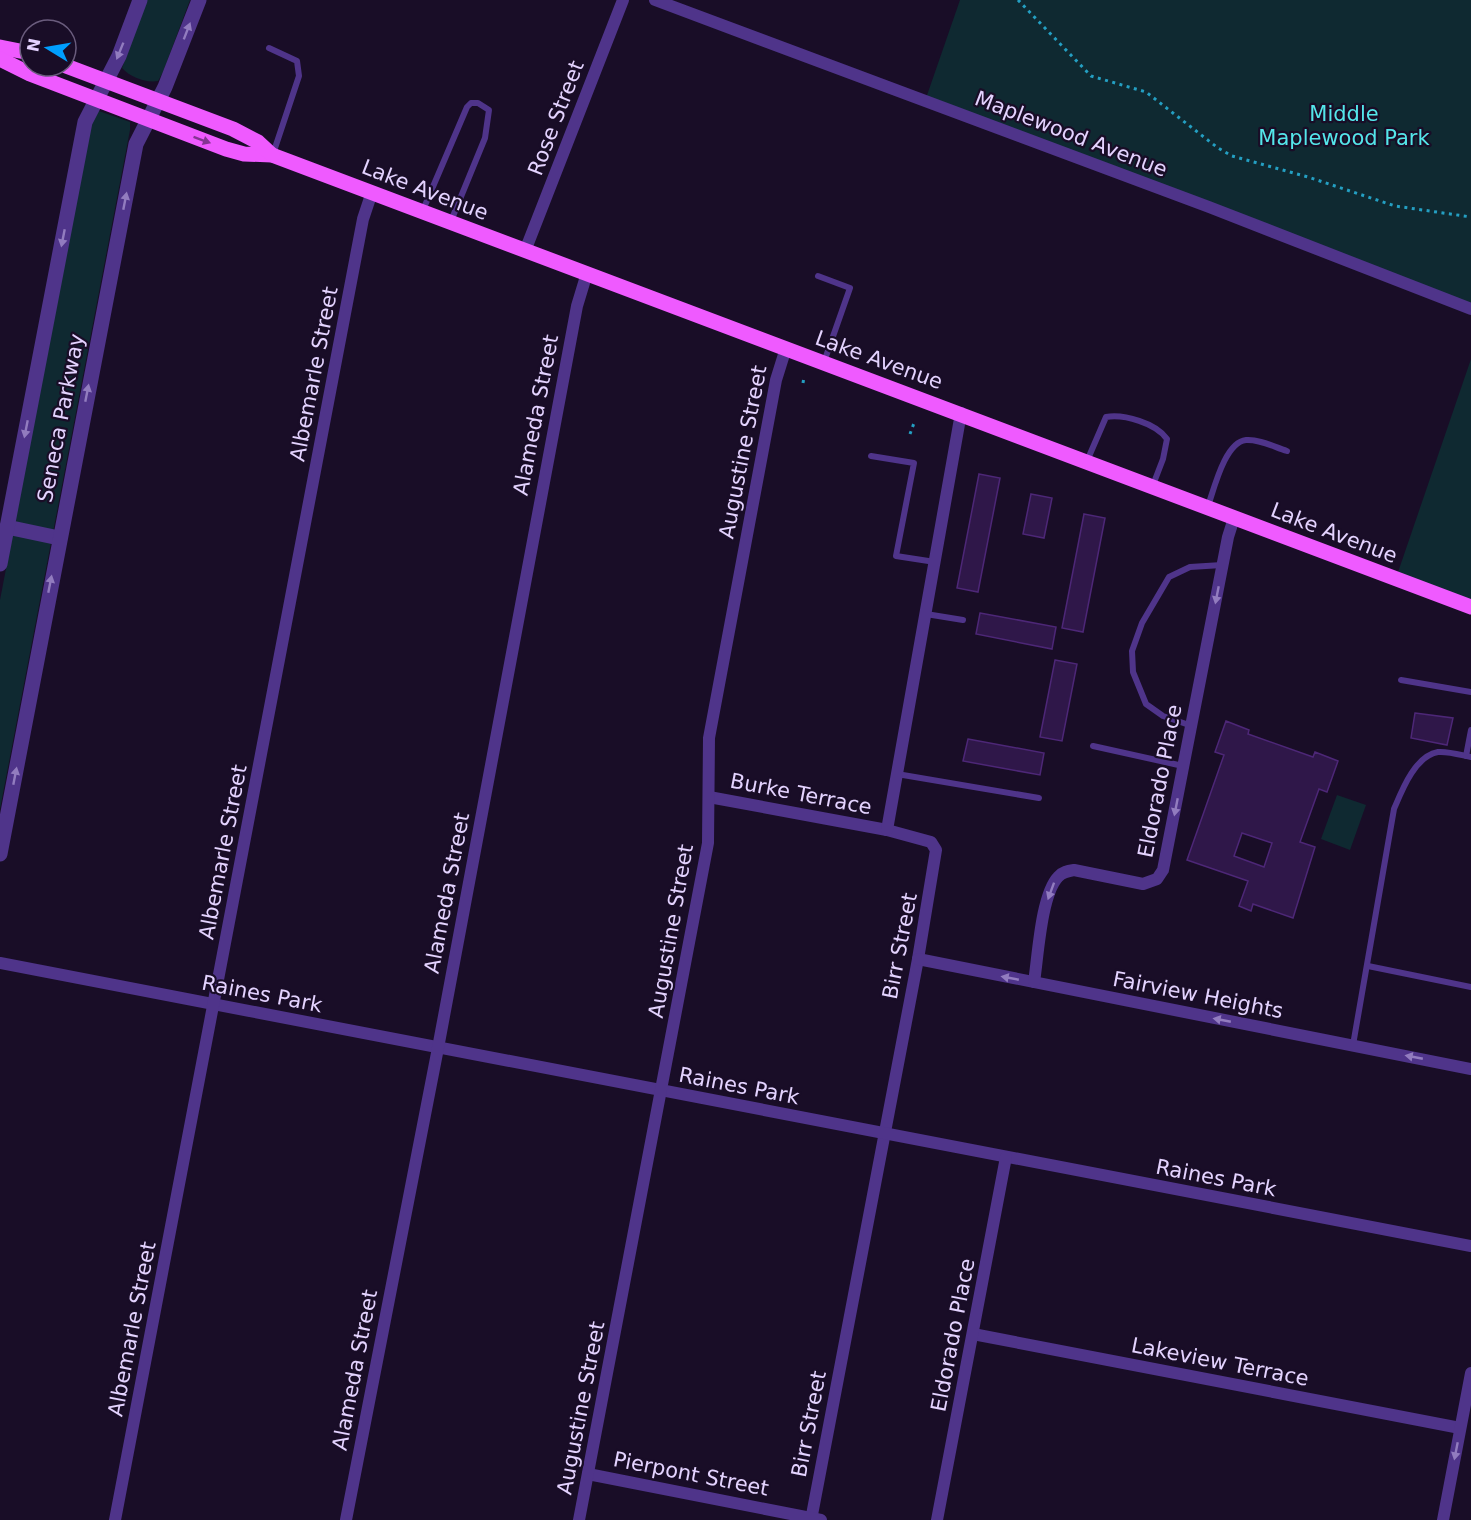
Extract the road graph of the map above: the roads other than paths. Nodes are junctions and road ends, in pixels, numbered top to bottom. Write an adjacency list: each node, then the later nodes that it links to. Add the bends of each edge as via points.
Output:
1 (140, 0): 10 (street, Seneca Parkway, one-way to 10)
2 (199, 0): 12 (street, Seneca Parkway, one-way to 2)
3 (623, 0): 18 (street, Rose Street)
4 (655, 0): 21 (street, Maplewood Avenue)
5 (0, 47): 7 (main road)
6 (269, 48): 14 (lane, via 297,61 299,76)
7 (18, 51)
8 (0, 59): 11 (main road, Lake Avenue)
9 (78, 71): 10 (main road, Lake Avenue)
10 (105, 81): 11 (street, Seneca Parkway); 12 (main road, Lake Avenue)
11 (94, 100): 13 (main road, Lake Avenue); 31 (street, Seneca Parkway, one-way to 31, via 84,127)
12 (158, 101): 13 (street, Seneca Parkway); 14 (main road, Lake Avenue, via 242,133)
13 (147, 119): 14 (main road, Lake Avenue, one-way to 14, via 235,152); 32 (street, Seneca Parkway, one-way to 13, via 136,144)
14 (272, 155): 15 (main road, Lake Avenue)
15 (372, 192): 16 (main road, Lake Avenue); 56 (street, Albemarle Street, via 363,219)
16 (422, 211): 17 (main road, Lake Avenue); 17 (lane, via 467,107 478,103 489,110 488,130)
17 (450, 222): 18 (main road, Lake Avenue)
18 (525, 251): 19 (main road, Lake Avenue)
19 (587, 273): 22 (main road, Lake Avenue); 58 (street, Alameda Street, via 577,306)
20 (818, 276): 23 (lane, via 849,288)
21 (1471, 309)
22 (786, 348): 23 (main road, Lake Avenue); 47 (street, Augustine Street, via 776,380 709,738)
23 (824, 363): 24 (main road, Lake Avenue)
24 (961, 413): 27 (main road, Lake Avenue); 33 (street)
25 (1287, 451): 29 (lane, via 1259,441 1244,440 1235,445 1226,457)
26 (871, 456): 33 (lane, via 914,463 896,555)
27 (1087, 461): 28 (main road, Lake Avenue); 28 (lane, via 1106,417 1117,415 1160,430 1167,439)
28 (1152, 485): 29 (main road, Lake Avenue)
29 (1208, 507): 30 (main road, Lake Avenue)
30 (1234, 518): 35 (street, Eldorado Place); 36 (main road, Lake Avenue)
31 (7, 527): 32 (street); 34 (street, Seneca Parkway)
32 (59, 538): 50 (street, Seneca Parkway, one-way to 32)
33 (935, 562): 37 (street)
34 (0, 564)
35 (1223, 565): 41 (street, Eldorado Place, one-way to 41); 41 (lane, via 1190,567 1169,577 1142,623 1132,651 1133,672 1146,704 1163,716)
36 (1471, 607)
37 (926, 614): 38 (lane); 46 (street)
38 (963, 620)
39 (1401, 680): 40 (lane)
40 (1471, 692)
41 (1192, 726): 45 (street, Eldorado Place)
42 (1471, 730): 44 (lane)
43 (1093, 746): 45 (lane)
44 (1469, 757): 53 (lane, via 1440,752 1425,757 1398,799)
45 (1184, 766): 54 (street, Eldorado Place, one-way to 54, via 1165,862 1157,879 1143,884 1074,870 1056,878 1047,902)
46 (897, 774): 48 (lane); 49 (street)
47 (709, 797): 49 (street, Burke Terrace); 60 (street, Augustine Street, via 708,843)
48 (1039, 798)
49 (887, 830): 51 (street, Birr Street, via 931,842 936,850)
50 (0, 854)
51 (918, 959): 54 (street, Fairview Heights, one-way to 51); 61 (street, Birr Street)
52 (0, 963): 56 (street, Raines Park)
53 (1368, 966): 55 (lane); 57 (lane)
54 (1034, 982): 57 (street, Fairview Heights, one-way to 54)
55 (1471, 987)
56 (214, 1004): 58 (street, Raines Park); 69 (street, Albemarle Street)
57 (1353, 1046): 59 (street, Fairview Heights, one-way to 57)
58 (438, 1048): 60 (street, Raines Park); 70 (street, Alameda Street)
59 (1471, 1069)
60 (661, 1090): 61 (street, Raines Park); 67 (street, Augustine Street)
61 (884, 1133): 62 (street, Raines Park); 68 (street, Birr Street)
62 (1006, 1157): 63 (street, Raines Park); 64 (street, Eldorado Place)
63 (1471, 1246)
64 (973, 1334): 66 (street, Lakeview Terrace); 72 (street, Eldorado Place)
65 (1471, 1373): 66 (street)
66 (1460, 1428): 73 (street, one-way to 73)
67 (588, 1474): 68 (street, Pierpont Street); 71 (street, Augustine Street)
68 (814, 1519)
69 (115, 1520)
70 (346, 1520)
71 (579, 1520)
72 (937, 1520)
73 (1443, 1520)

